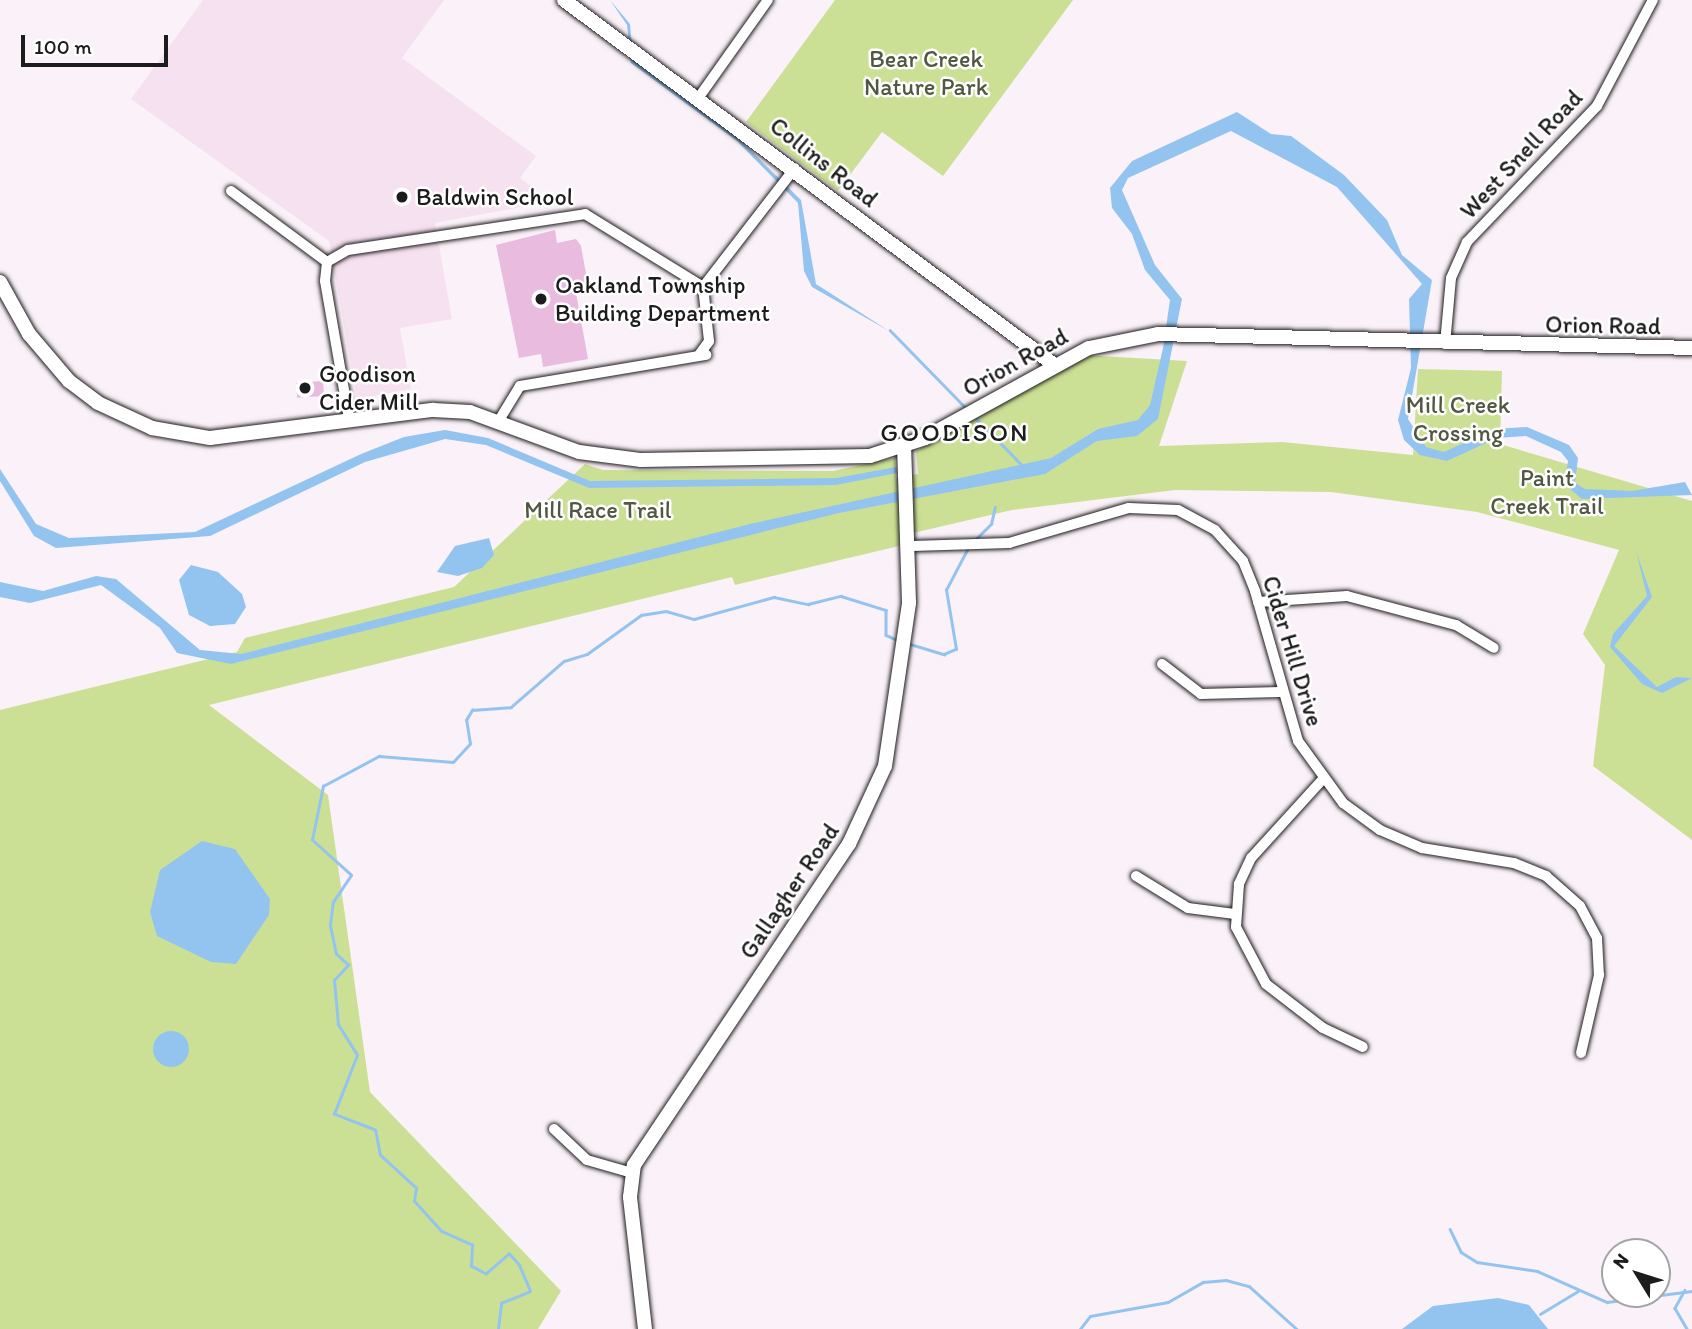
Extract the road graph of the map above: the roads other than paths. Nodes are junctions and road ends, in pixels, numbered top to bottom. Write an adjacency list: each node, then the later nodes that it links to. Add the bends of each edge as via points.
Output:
1 (564, 0): 4 (street, Collins Road)
2 (768, 0): 4 (street)
3 (1653, 0): 10 (street, West Snell Road, via 1597,106 1467,243 1451,278)
4 (699, 97): 5 (street, Collins Road)
5 (795, 168): 9 (street); 12 (street, Collins Road)
6 (230, 191): 7 (street)
7 (327, 262): 9 (street, via 348,250 585,214); 13 (street, via 325,281)
8 (0, 282): 13 (street, Orion Road, via 41,351 97,403 152,428 210,438)
9 (703, 286): 14 (street, via 709,341 702,355 520,386)
10 (1445, 345): 11 (street, Orion Road); 12 (street, Orion Road, via 1183,332 1089,348)
11 (1692, 348)
12 (1054, 363): 15 (street, Orion Road)
13 (349, 419): 14 (street, Orion Road, via 433,410)
14 (498, 422): 15 (street, Orion Road, via 579,452 641,460 849,460)
15 (904, 447): 16 (street, Gallagher Road)
16 (912, 546): 17 (street, Cider Hill Drive, via 1009,543 1097,514 1178,510 1232,546); 27 (street, Gallagher Road, via 892,735 878,791 709,1062 647,1140)
17 (1258, 603): 18 (street, via 1312,594 1347,596 1455,625); 20 (street, Cider Hill Drive)
18 (1494, 648)
19 (1162, 664): 20 (street, via 1201,694)
20 (1280, 692): 21 (street, Cider Hill Drive, via 1298,741)
21 (1323, 779): 23 (street, via 1251,858); 25 (street, Cider Hill Drive, via 1380,830 1431,850 1514,863 1546,876 1580,906 1597,937 1599,975)
22 (1136, 876): 23 (street, via 1188,908)
23 (1235, 914): 24 (street, via 1244,952 1266,984 1323,1028)
24 (1363, 1048)
25 (1581, 1053)
26 (554, 1129): 27 (street, via 587,1160)
27 (632, 1173): 28 (street, Gallagher Road)
28 (645, 1329)

